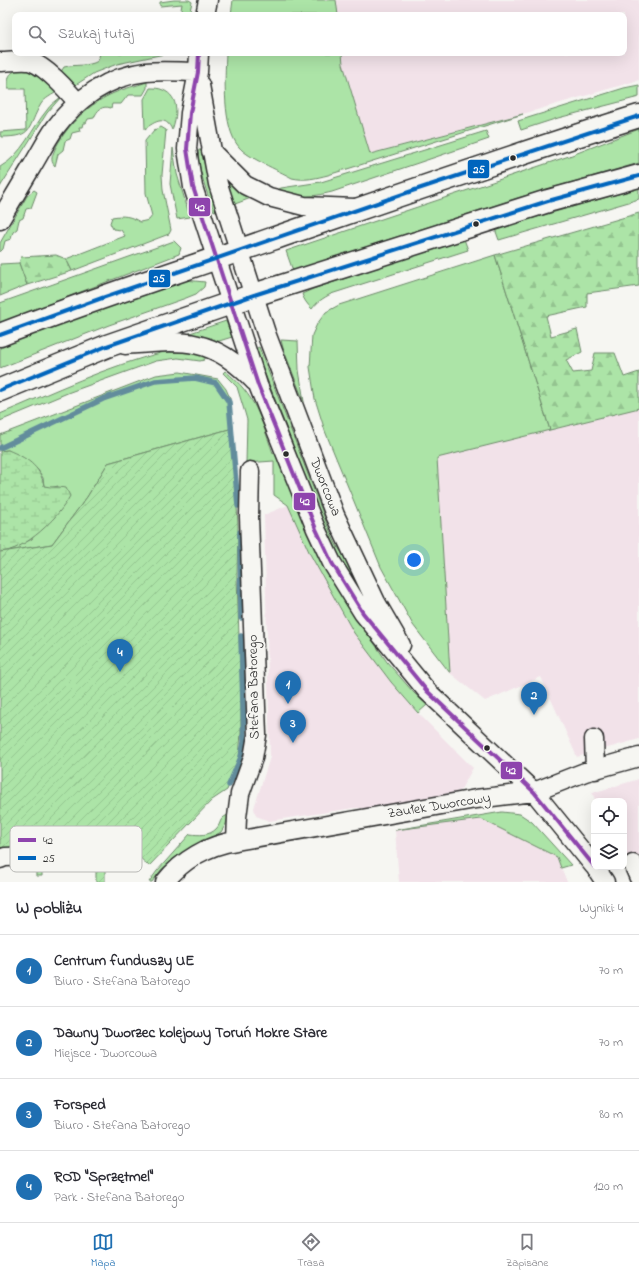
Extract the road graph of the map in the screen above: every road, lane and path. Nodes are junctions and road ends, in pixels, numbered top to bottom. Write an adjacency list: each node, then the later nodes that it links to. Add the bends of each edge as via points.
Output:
1 (208, 0): 2 (street)
2 (206, 12)
3 (199, 56): 5 (street)
4 (0, 62): 6 (street, via 29,61 54,78)
5 (198, 72): 6 (street, via 156,72 130,76 107,84); 8 (street); 13 (street, via 190,113 188,149 193,187)
6 (78, 103): 11 (street, via 52,132)
7 (639, 116): 10 (main road)
8 (211, 151): 10 (street, via 245,185 270,197 304,206); 12 (street, via 218,184)
9 (639, 176): 14 (main road, via 548,201)
10 (364, 208): 12 (main road)
11 (0, 220)
12 (239, 250): 13 (main road); 14 (street, Dworcowa)
13 (216, 258): 15 (street, Dworcowa); 16 (main road)
14 (254, 295): 15 (main road); 21 (street, Dworcowa, via 335,515 376,602)
15 (231, 303): 17 (main road); 18 (street, Dworcowa)
16 (0, 335)
17 (107, 346): 18 (street, via 171,342 199,344 227,357); 19 (main road)
18 (258, 385): 21 (street, Dworcowa, via 332,563 363,613)
19 (0, 390)
20 (250, 470): 26 (street, Stefana Batorego, via 249,517 257,735 253,758 240,794)
21 (427, 691): 25 (street, Dworcowa)
22 (594, 739): 24 (street)
23 (639, 757): 24 (street, Zaułek Dworcowy)
24 (595, 770): 25 (street, Zaułek Dworcowy)
25 (534, 792): 26 (street, Zaułek Dworcowy, via 476,799); 29 (street, Dworcowa)
26 (236, 841): 31 (street, via 219,845 195,856 176,869)
27 (10, 857): 28 (street)
28 (0, 859)
29 (591, 862)
30 (597, 870): 32 (street, Dworcowa)
31 (165, 882)
32 (605, 882)

